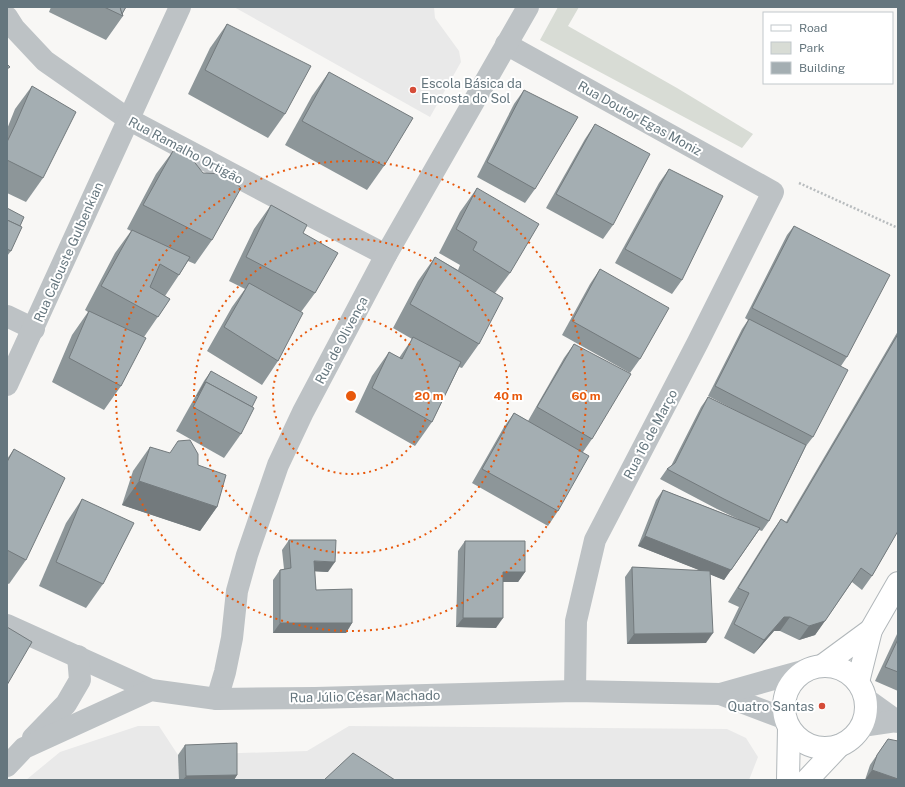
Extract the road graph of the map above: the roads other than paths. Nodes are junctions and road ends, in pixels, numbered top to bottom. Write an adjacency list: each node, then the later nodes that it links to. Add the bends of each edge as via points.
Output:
1 (180, 7): 5 (street, Rua Calouste Gulbenkian)
2 (528, 7): 4 (street, Rua de Olivença)
3 (7, 17): 5 (street, Rua Ramalho Ortigão, via 45,61)
4 (506, 44): 6 (street, Rua Doutor Egas Moniz); 7 (street, Rua de Olivença)
5 (128, 119): 7 (street, Rua Ramalho Ortigão); 9 (street, Rua Calouste Gulbenkian)
6 (773, 192): 17 (street, Rua 16 de Março, via 595,540 576,621)
7 (386, 255): 20 (street, Rua de Olivença, via 303,412 278,465 258,519 237,591 232,638)
8 (7, 316): 9 (street)
9 (34, 329): 10 (street, Rua Calouste Gulbenkian)
10 (7, 385)
11 (898, 583): 13 (main road)
12 (7, 625): 14 (street, Rua Júlio César Machado)
13 (871, 630): 15 (main road); 18 (main road)
14 (78, 656): 16 (street, Rua Júlio César Machado); 25 (street, via 80,680 66,704)
15 (814, 668): 18 (main road, via 836,667 848,672); 19 (street); 22 (main road, via 794,679 787,691 784,705)
16 (151, 690): 20 (street, Rua Júlio César Machado); 25 (street)
17 (575, 691): 19 (street, Rua Júlio César Machado); 20 (street, Rua Júlio César Machado)
18 (862, 691): 21 (street); 23 (main road, via 866,717)
19 (720, 694): 22 (street)
20 (217, 699)
21 (897, 722): 23 (street)
22 (788, 724): 24 (main road, via 799,739 811,746); 27 (main road)
23 (862, 726): 24 (main road, via 848,741)
24 (838, 746): 28 (main road)
25 (24, 748): 26 (street)
26 (7, 766)
27 (788, 780)
28 (807, 780)

